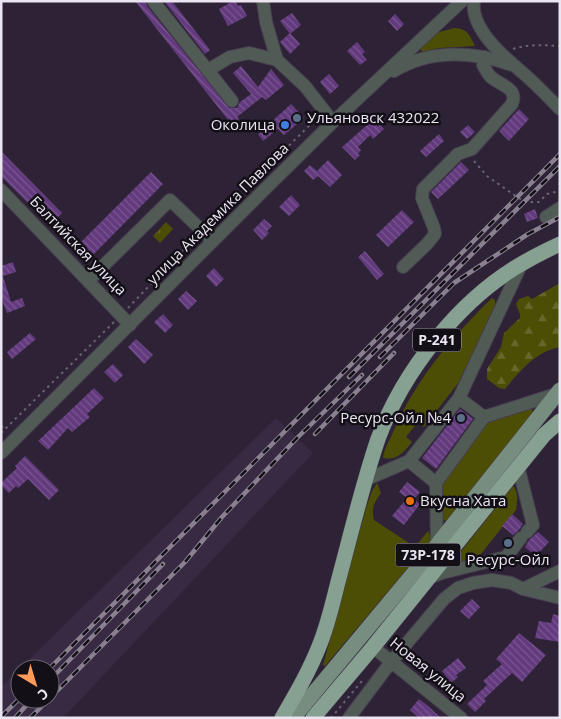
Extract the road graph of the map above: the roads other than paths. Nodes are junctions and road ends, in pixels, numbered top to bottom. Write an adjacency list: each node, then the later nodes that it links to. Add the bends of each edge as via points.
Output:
1 (153, 1): 8 (street)
2 (263, 1): 6 (street)
3 (462, 1): 9 (street, улица Академика Павлова)
4 (474, 1): 7 (street, via 476,20)
5 (485, 56): 7 (street); 9 (street, via 429,57 397,69); 19 (street, via 483,65 490,76 508,86 514,100 472,149 458,154 423,189 422,198 435,234)
6 (277, 60): 8 (street, via 249,53 230,57); 12 (street, via 305,86)
7 (512, 65): 11 (street)
8 (208, 70): 10 (street)
9 (369, 88): 12 (street, улица Академика Павлова)
10 (232, 101)
11 (560, 109)
12 (333, 122): 16 (street, улица Академика Павлова)
13 (1, 190): 20 (street, Балтийская улица)
14 (560, 208): 15 (street)
15 (546, 217)
16 (213, 241): 20 (street, via 170,200); 21 (street, улица Академика Павлова)
17 (560, 244): 18 (highway, Р-241)
18 (522, 263): 23 (street); 31 (highway, Р-241, via 468,305 447,326 422,360 389,416)
19 (403, 267)
20 (88, 281): 21 (street, Балтийская улица)
21 (130, 325): 28 (street, улица Академика Павлова)
22 (558, 392): 25 (street); 33 (main road, 73Р-178)
23 (460, 398): 25 (street); 29 (street)
24 (560, 414): 27 (main road)
25 (484, 417): 32 (street)
26 (560, 421): 27 (highway)
27 (544, 434): 30 (highway)
28 (1, 453)
29 (409, 461): 31 (street); 32 (street)
30 (518, 466): 35 (highway); 35 (street, via 533,525 506,557)
31 (365, 480): 40 (highway, Р-241, via 321,643 305,680)
32 (436, 483): 33 (street)
33 (437, 545): 41 (main road, 73Р-178)
34 (560, 571): 36 (street)
35 (429, 578): 38 (highway)
36 (524, 589): 37 (street); 39 (street, via 492,580 458,588 444,598)
37 (560, 598)
38 (374, 646): 39 (street, Новая улица); 42 (highway)
39 (391, 662): 43 (street); 44 (street, Новая улица)
40 (282, 718)
41 (293, 718)
42 (313, 718)
43 (349, 718)
44 (462, 718)

